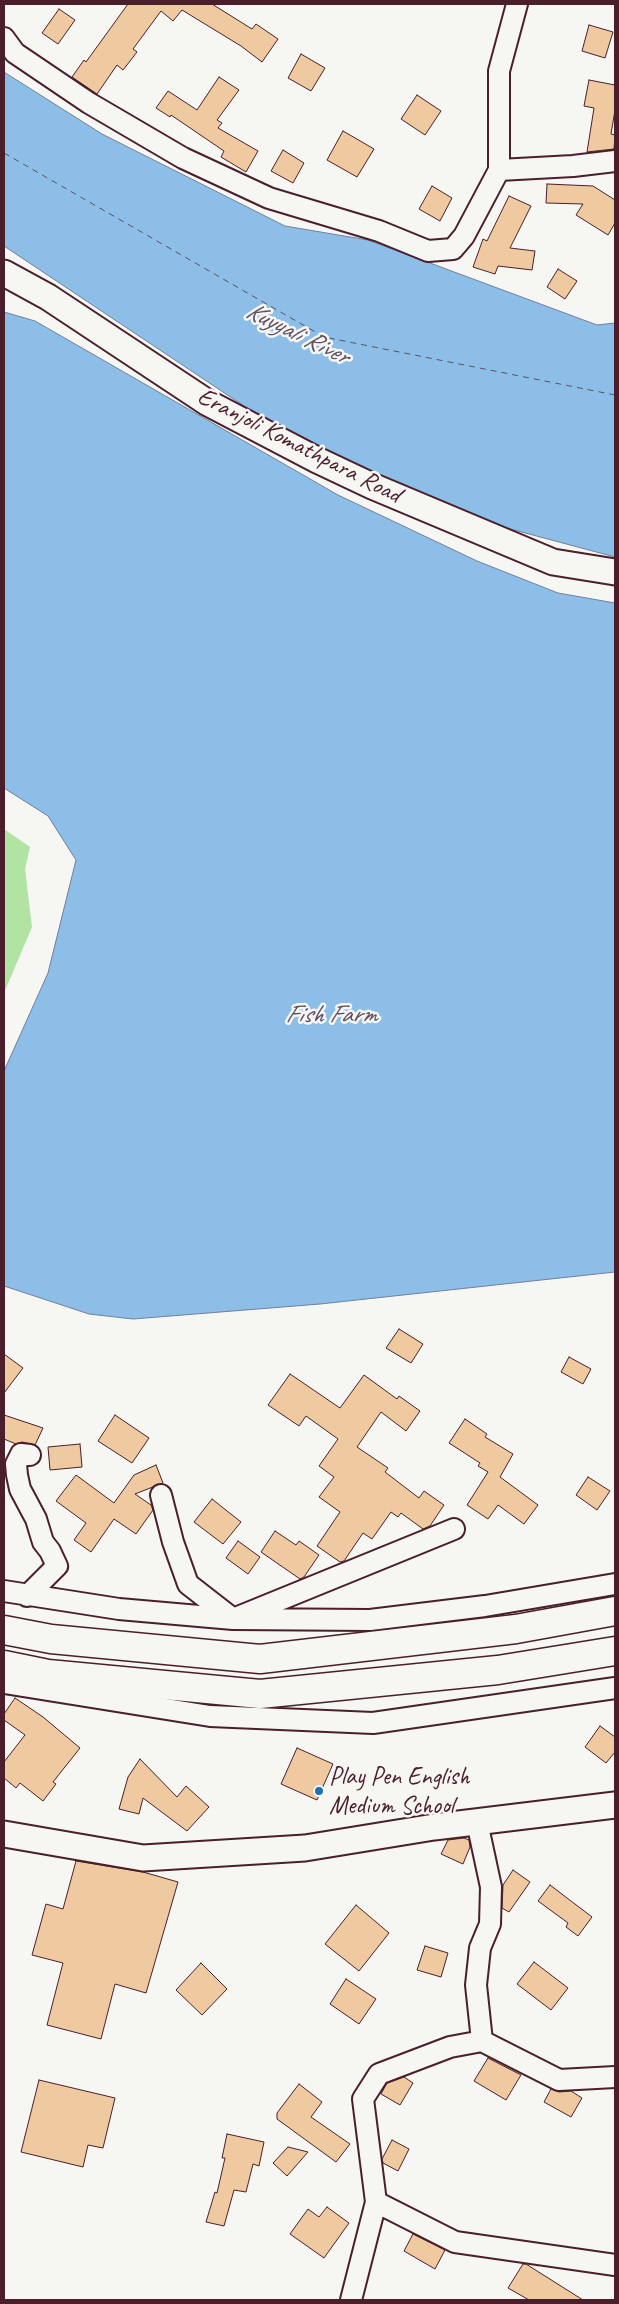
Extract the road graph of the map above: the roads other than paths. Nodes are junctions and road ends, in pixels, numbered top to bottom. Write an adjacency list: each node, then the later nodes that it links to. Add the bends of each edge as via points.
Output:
1 (517, 4): 4 (street, via 499,71)
2 (4, 38): 4 (street, via 15,53 89,103 183,158 270,198 379,231 428,251 453,249 464,236)
3 (615, 161): 4 (street)
4 (499, 170)
5 (4, 273): 6 (main road, Eranjoli Komathpara Road, via 55,302 208,403 317,460 553,562)
6 (615, 572)
7 (30, 1455): 12 (street, via 21,1454 16,1464 20,1489 57,1566)
8 (161, 1495): 14 (street, via 188,1584)
9 (454, 1529): 14 (street)
10 (615, 1584): 14 (street, via 485,1606 370,1620)
11 (4, 1591): 12 (street)
12 (26, 1596): 14 (street, via 119,1609)
13 (615, 1611): 15 (highway, via 516,1629 260,1659 51,1639)
14 (233, 1619)
15 (4, 1630)
16 (615, 1651): 17 (highway, via 498,1670 260,1694 48,1674)
17 (4, 1665)
18 (4, 1683): 19 (street, via 210,1716 374,1723)
19 (615, 1688)
20 (615, 1805): 21 (main road)
21 (477, 1822): 22 (main road, via 305,1848 143,1858); 23 (street, via 490,1887 490,1924 480,1948 476,1985)
22 (4, 1834)
23 (482, 2041): 24 (street, via 560,2080); 25 (street, via 450,2046 380,2074 363,2099)
24 (615, 2077)
25 (376, 2202): 26 (street, via 454,2242); 27 (street)
26 (615, 2265)
27 (352, 2300)

